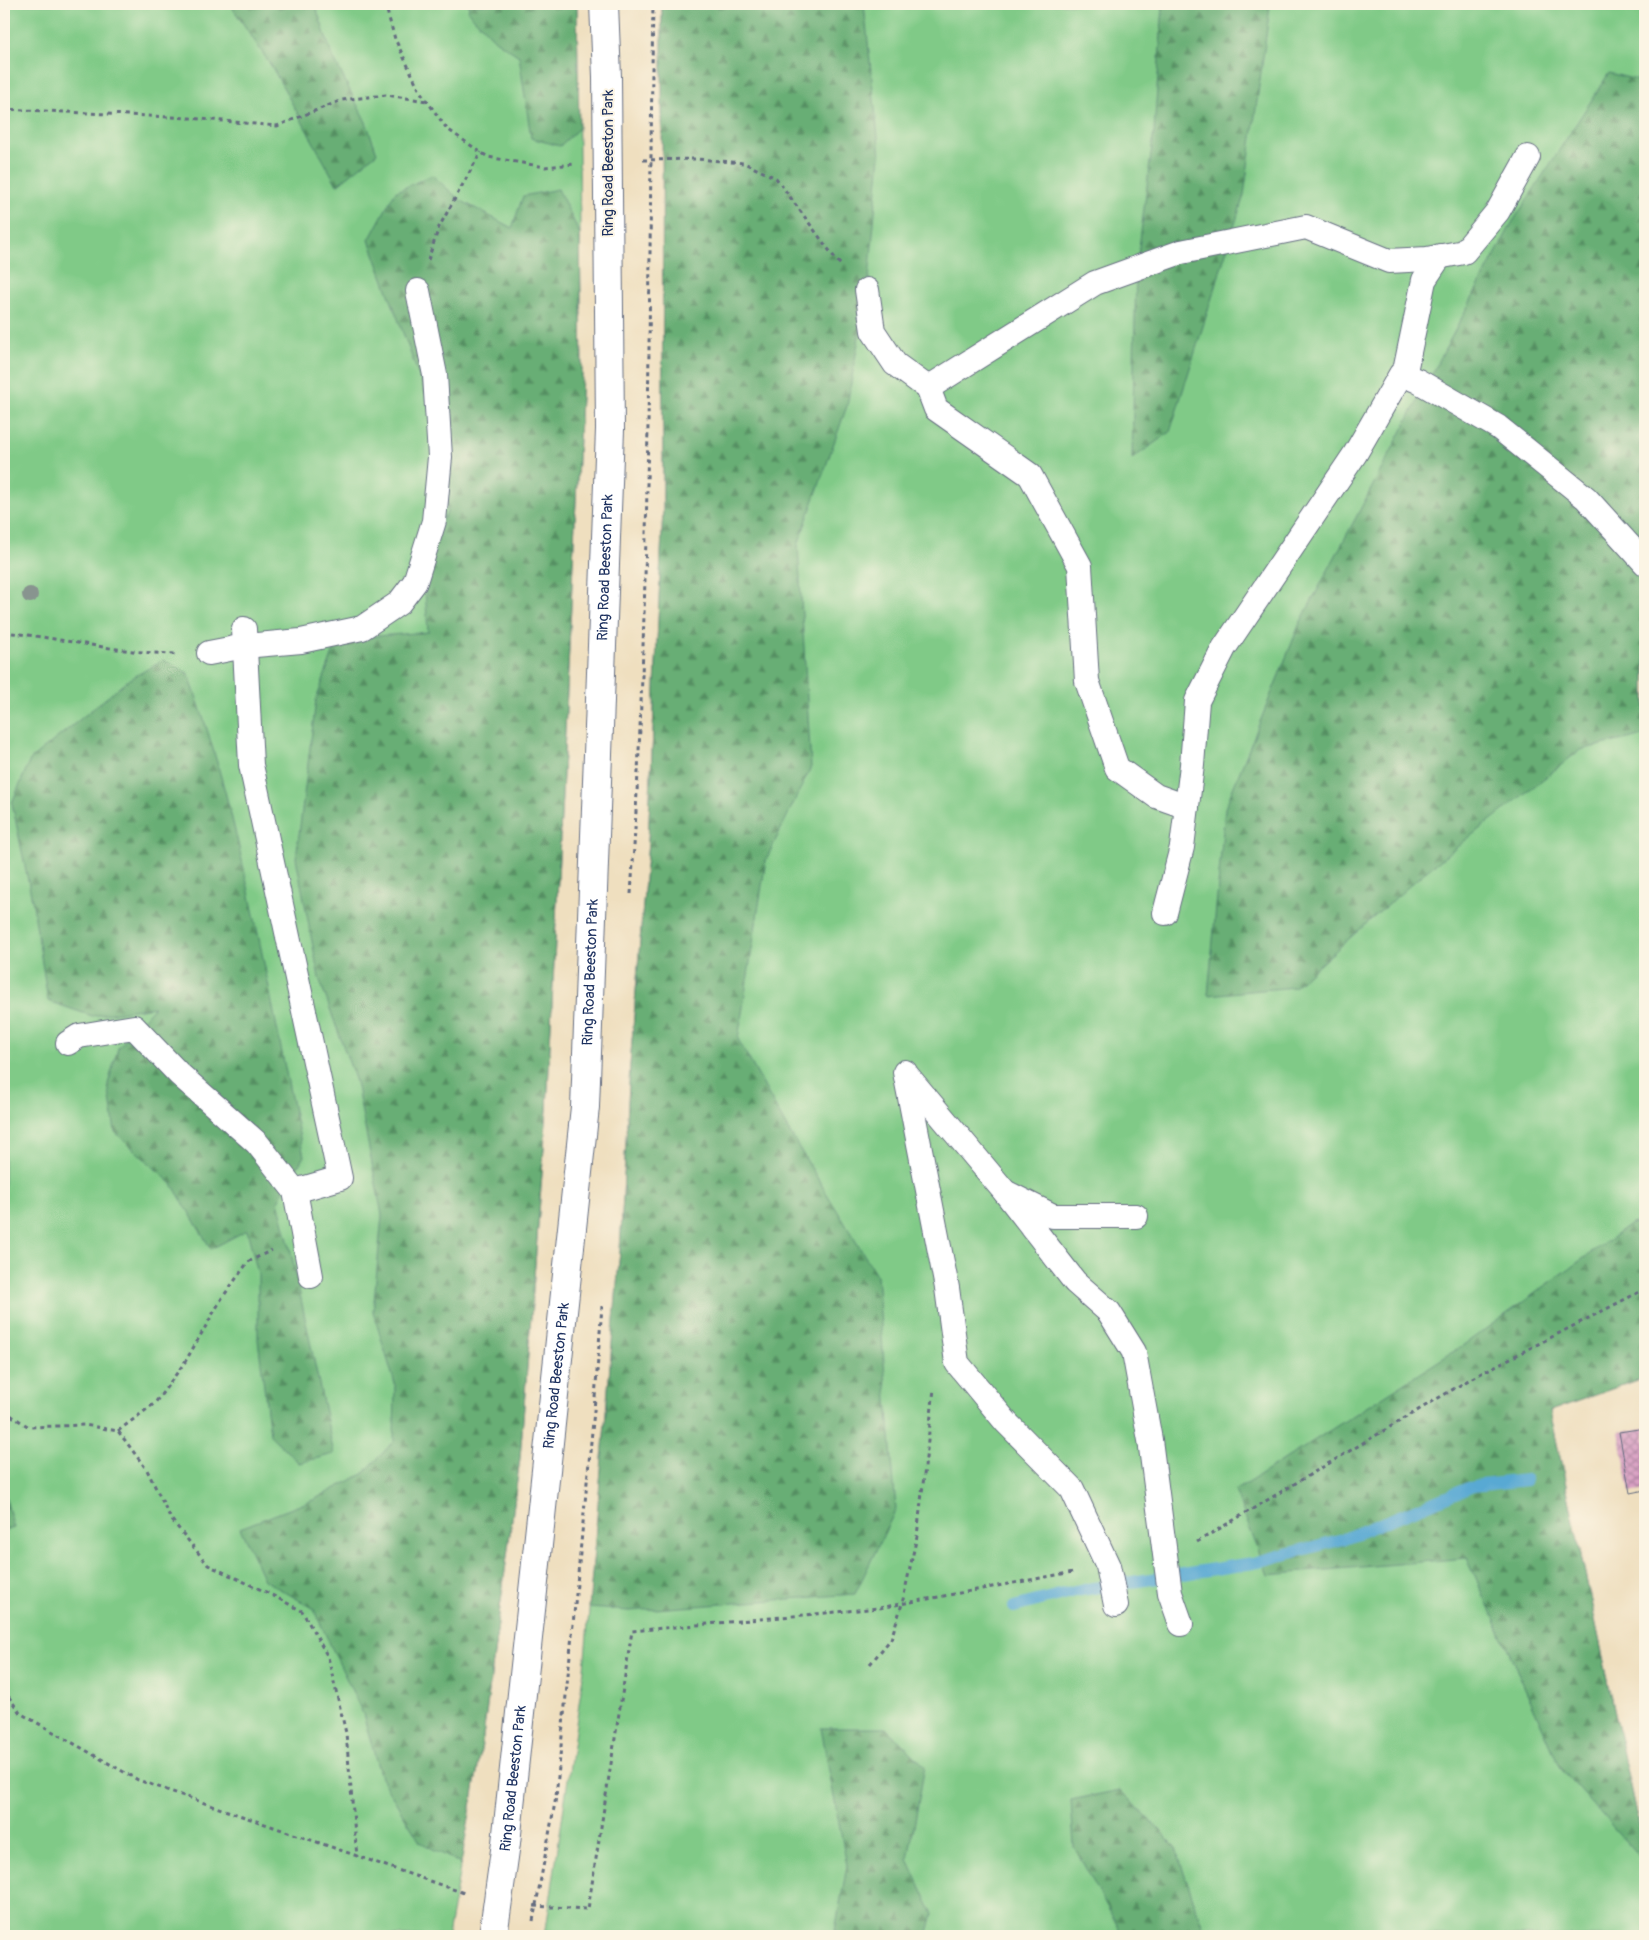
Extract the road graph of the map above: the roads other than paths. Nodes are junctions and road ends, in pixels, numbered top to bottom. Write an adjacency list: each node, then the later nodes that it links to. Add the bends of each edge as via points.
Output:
1 (604, 4): 20 (street, Ring Road Beeston Park, via 610,429 585,1108 507,1834)
2 (1528, 157): 3 (lane, via 1498,211 1464,252)
3 (1440, 256): 6 (lane, via 1424,280); 7 (lane, via 1389,261 1306,227 1181,252 1095,283)
4 (867, 290): 7 (lane, via 873,331 895,364)
5 (418, 291): 9 (lane, via 435,375 440,457 434,521 415,582 399,603 362,628 302,641)
6 (1404, 376): 8 (lane, via 1498,427 1586,498); 11 (lane, via 1401,374 1355,454 1224,648 1201,692 1197,701)
7 (928, 388): 11 (lane, via 936,409 1030,475 1080,566 1086,681 1116,768 1156,796)
8 (1645, 563)
9 (244, 638): 10 (lane); 14 (lane, via 251,765 340,1178)
10 (209, 654)
11 (1187, 807): 12 (lane, via 1182,847)
12 (1165, 914)
13 (68, 1043): 14 (lane, via 79,1036 134,1027 178,1074 258,1143)
14 (295, 1191): 17 (lane)
15 (1005, 1192): 16 (lane, via 1053,1216); 18 (lane, via 905,1072 947,1288 957,1363 1006,1422 1072,1489 1108,1566); 19 (lane, via 1075,1282 1109,1312 1134,1352 1150,1440 1170,1593)
16 (1136, 1216)
17 (311, 1276)
18 (1116, 1605)
19 (1181, 1624)
20 (493, 1936)

